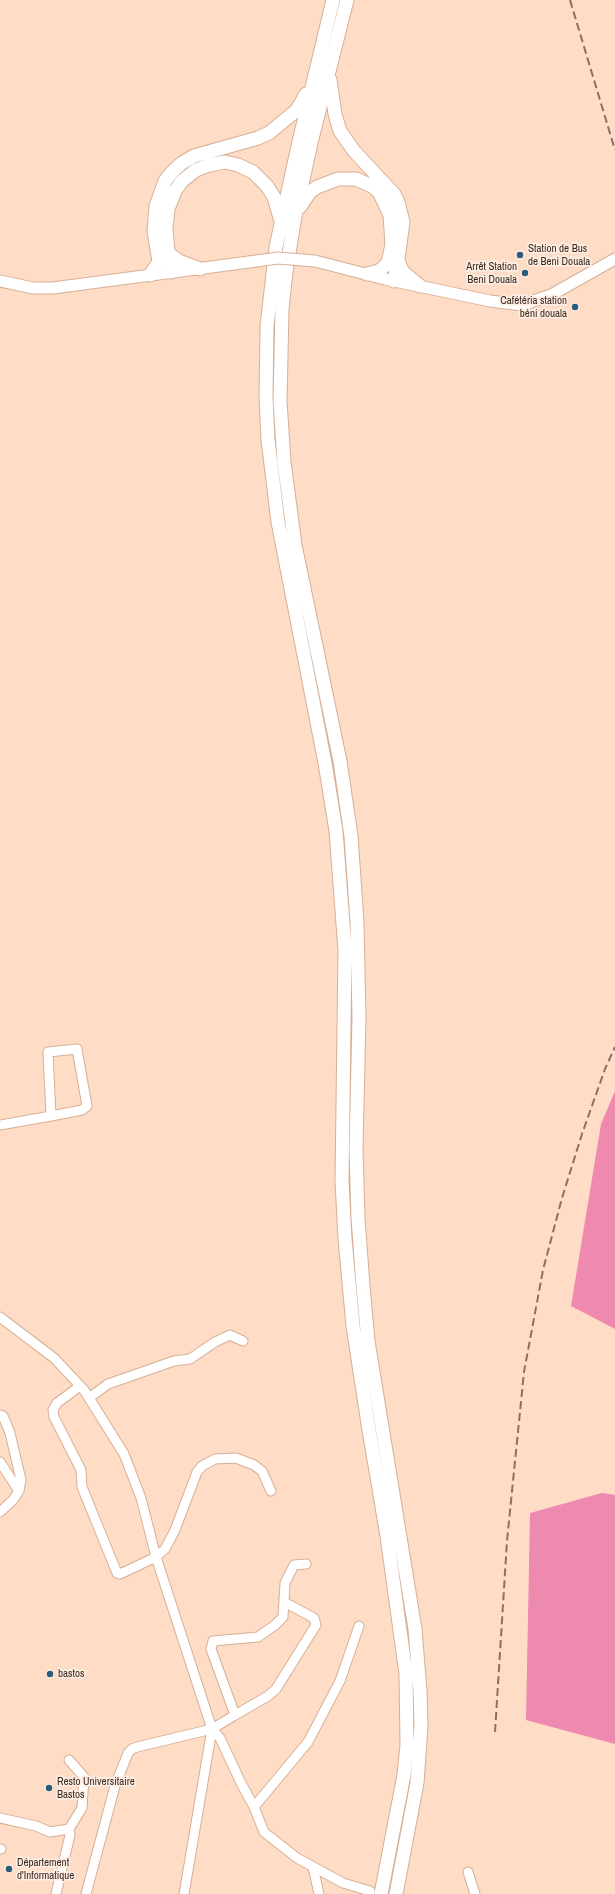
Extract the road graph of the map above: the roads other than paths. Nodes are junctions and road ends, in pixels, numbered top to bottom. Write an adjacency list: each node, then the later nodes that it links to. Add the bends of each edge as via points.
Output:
1 (334, 0): 4 (highway)
2 (347, 0): 3 (highway)
3 (329, 70): 5 (highway); 9 (highway, via 332,98 340,131 398,202 403,222)
4 (315, 76): 6 (highway); 11 (highway, via 297,110 269,133 194,156 172,172 165,181 156,206 154,231)
5 (295, 216): 9 (highway, via 310,192 327,182 347,178 364,181 379,192 390,215); 45 (highway, via 286,272 280,354 284,462 295,545 339,757 351,836 357,922 359,1018 356,1158 362,1286 368,1341 415,1629 420,1691 421,1726 417,1784)
6 (281, 221): 7 (highway, via 274,196 253,172 225,162 209,165 182,180 175,192 168,209); 44 (highway, via 272,277 266,353 268,440 278,522 336,831 345,950 342,1181 345,1239 353,1326 406,1674 407,1739 404,1775)
7 (168, 253): 10 (highway, via 179,261); 11 (highway)
8 (615, 259): 15 (main road, via 557,292 522,305)
9 (393, 261): 12 (highway, via 380,271); 13 (highway); 15 (highway)
10 (200, 269): 11 (main road); 12 (main road, bridge, via 278,258 315,261)
11 (160, 271): 14 (main road, via 52,288 17,286)
12 (367, 274): 13 (main road)
13 (389, 280): 15 (main road)
14 (0, 282)
15 (420, 286)
16 (51, 1116): 16 (street, via 82,1110 87,1106 77,1049 48,1052); 17 (street)
17 (0, 1125)
18 (0, 1317): 20 (street, via 54,1358)
19 (243, 1341): 21 (street, via 230,1335 190,1359 108,1384)
20 (80, 1386): 21 (street); 27 (street, via 57,1403 53,1410 58,1427 81,1470 82,1487 113,1564 120,1574)
21 (89, 1398): 27 (street, via 124,1454 141,1498)
22 (0, 1415): 24 (street, via 10,1433 18,1462 21,1480)
23 (0, 1462): 24 (street)
24 (19, 1491): 26 (street)
25 (271, 1491): 27 (street, via 262,1471 236,1458 215,1459 202,1466 197,1472 175,1530 165,1549)
26 (0, 1512)
27 (156, 1557): 32 (street)
28 (306, 1564): 29 (street, via 294,1565 285,1583)
29 (284, 1602): 31 (street, via 314,1618 316,1624 276,1689); 31 (street, via 283,1617 258,1637 213,1642 211,1649)
30 (359, 1626): 34 (street, via 340,1681 308,1742)
31 (235, 1715): 32 (street)
32 (212, 1729): 34 (street, via 220,1738); 40 (street, via 132,1749 128,1753 115,1786); 41 (street)
33 (68, 1760): 36 (street, via 84,1777 82,1808)
34 (254, 1807): 37 (street, via 264,1832)
35 (0, 1818): 36 (street, via 36,1826 50,1832)
36 (69, 1829): 39 (street, via 70,1835)
37 (313, 1867): 42 (street); 43 (street, via 343,1883 370,1891)
38 (468, 1872): 46 (street)
39 (56, 1894)
40 (86, 1894)
41 (184, 1894)
42 (319, 1894)
43 (370, 1894)
44 (381, 1894)
45 (396, 1894)
46 (474, 1894)

